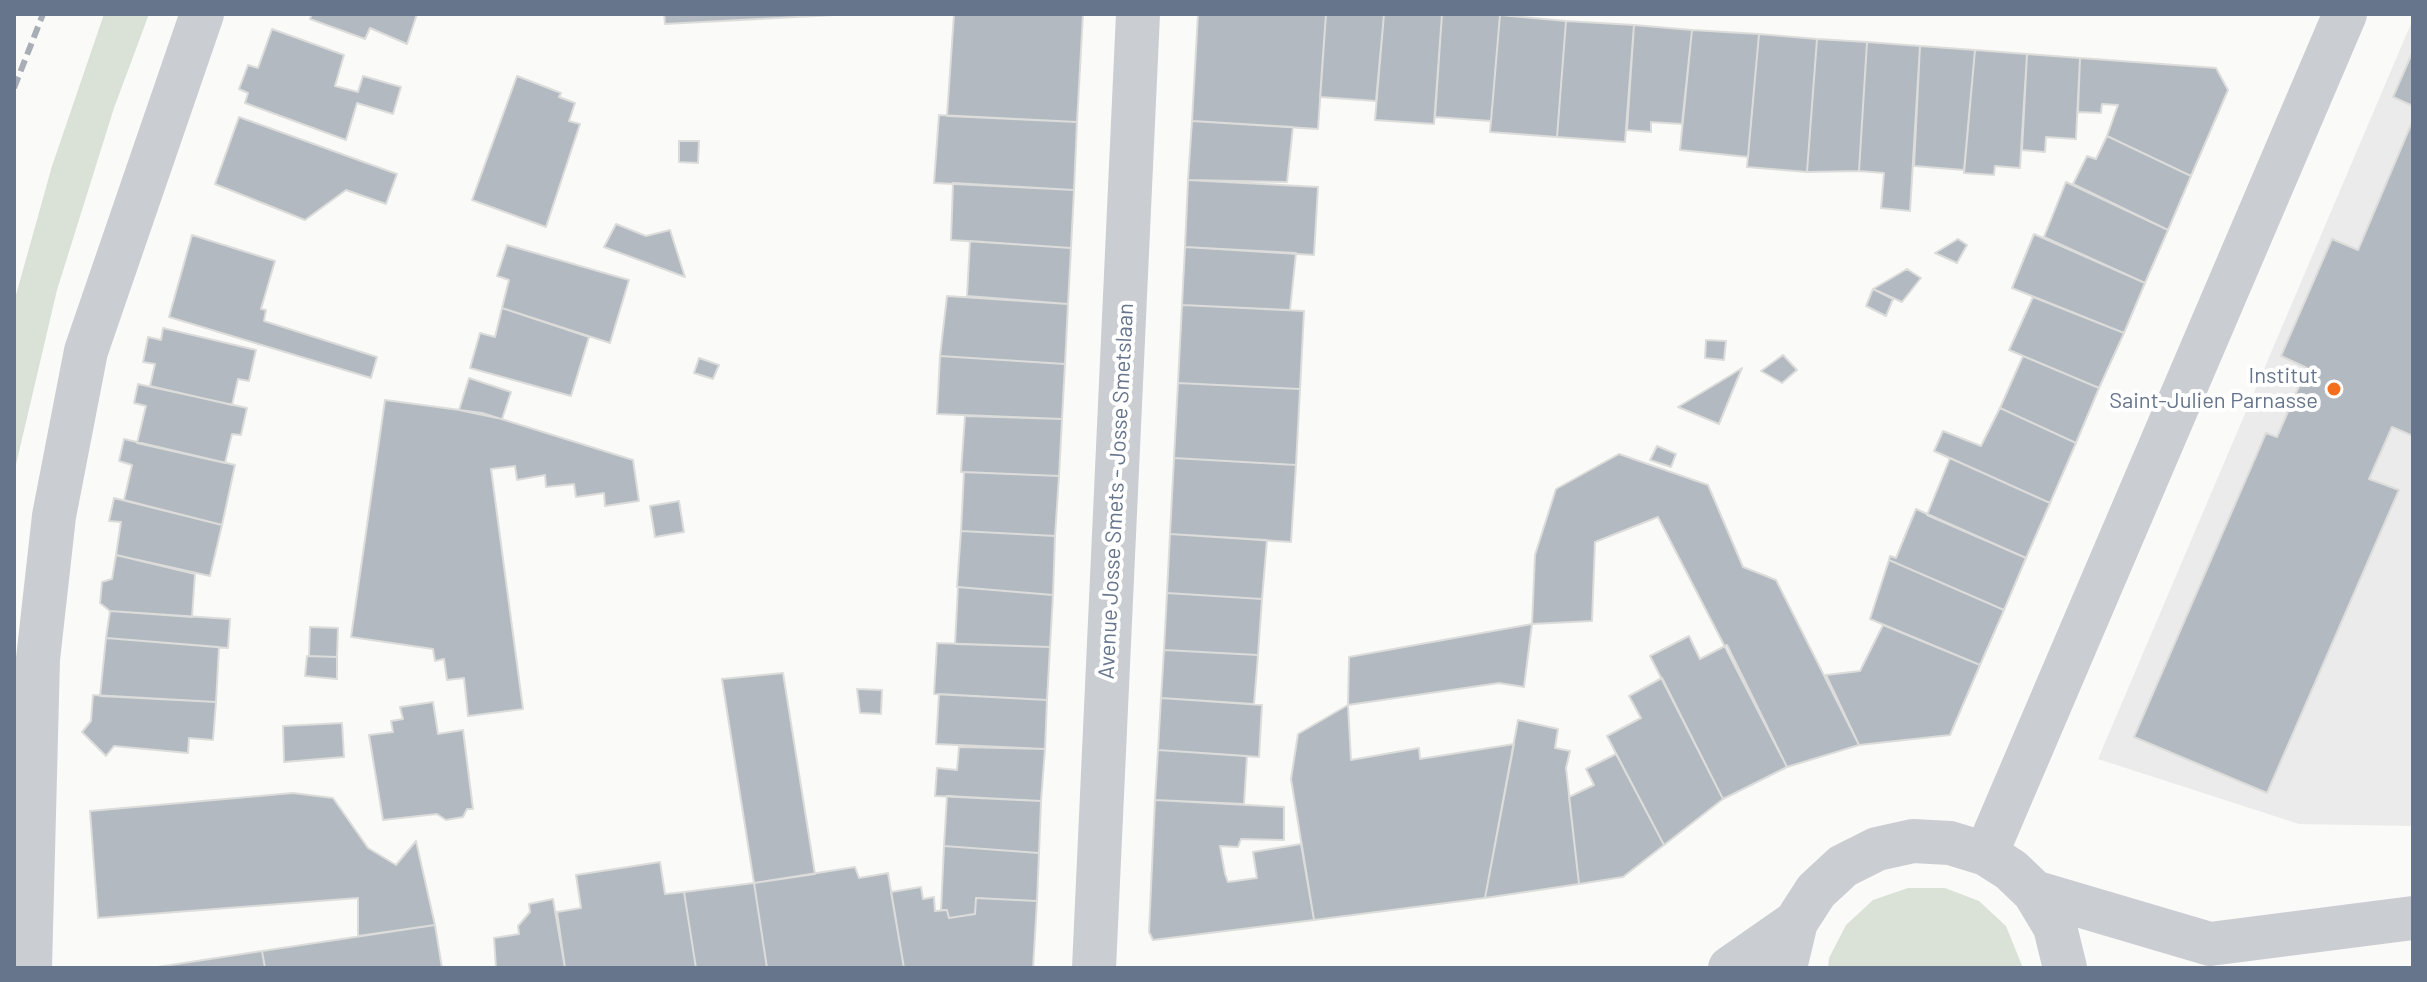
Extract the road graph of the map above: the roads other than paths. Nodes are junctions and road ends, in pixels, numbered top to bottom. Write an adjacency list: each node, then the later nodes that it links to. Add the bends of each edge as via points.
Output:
1 (202, 14): 9 (street, via 86,351 54,516 38,659)
2 (1138, 14): 10 (street, Avenue Josse Smets - Josse Smetslaan)
3 (2345, 14): 4 (street)
4 (1986, 854): 5 (street); 7 (street, via 1950,843 1913,841 1877,849 1843,866 1816,891)
5 (2034, 892): 8 (street); 13 (street, via 2055,927)
6 (2413, 918): 8 (street)
7 (1796, 922): 11 (street); 12 (street)
8 (2210, 944): 14 (street)
9 (30, 968)
10 (1094, 968)
11 (1730, 968)
12 (1785, 968)
13 (2065, 968)
14 (2172, 968)

